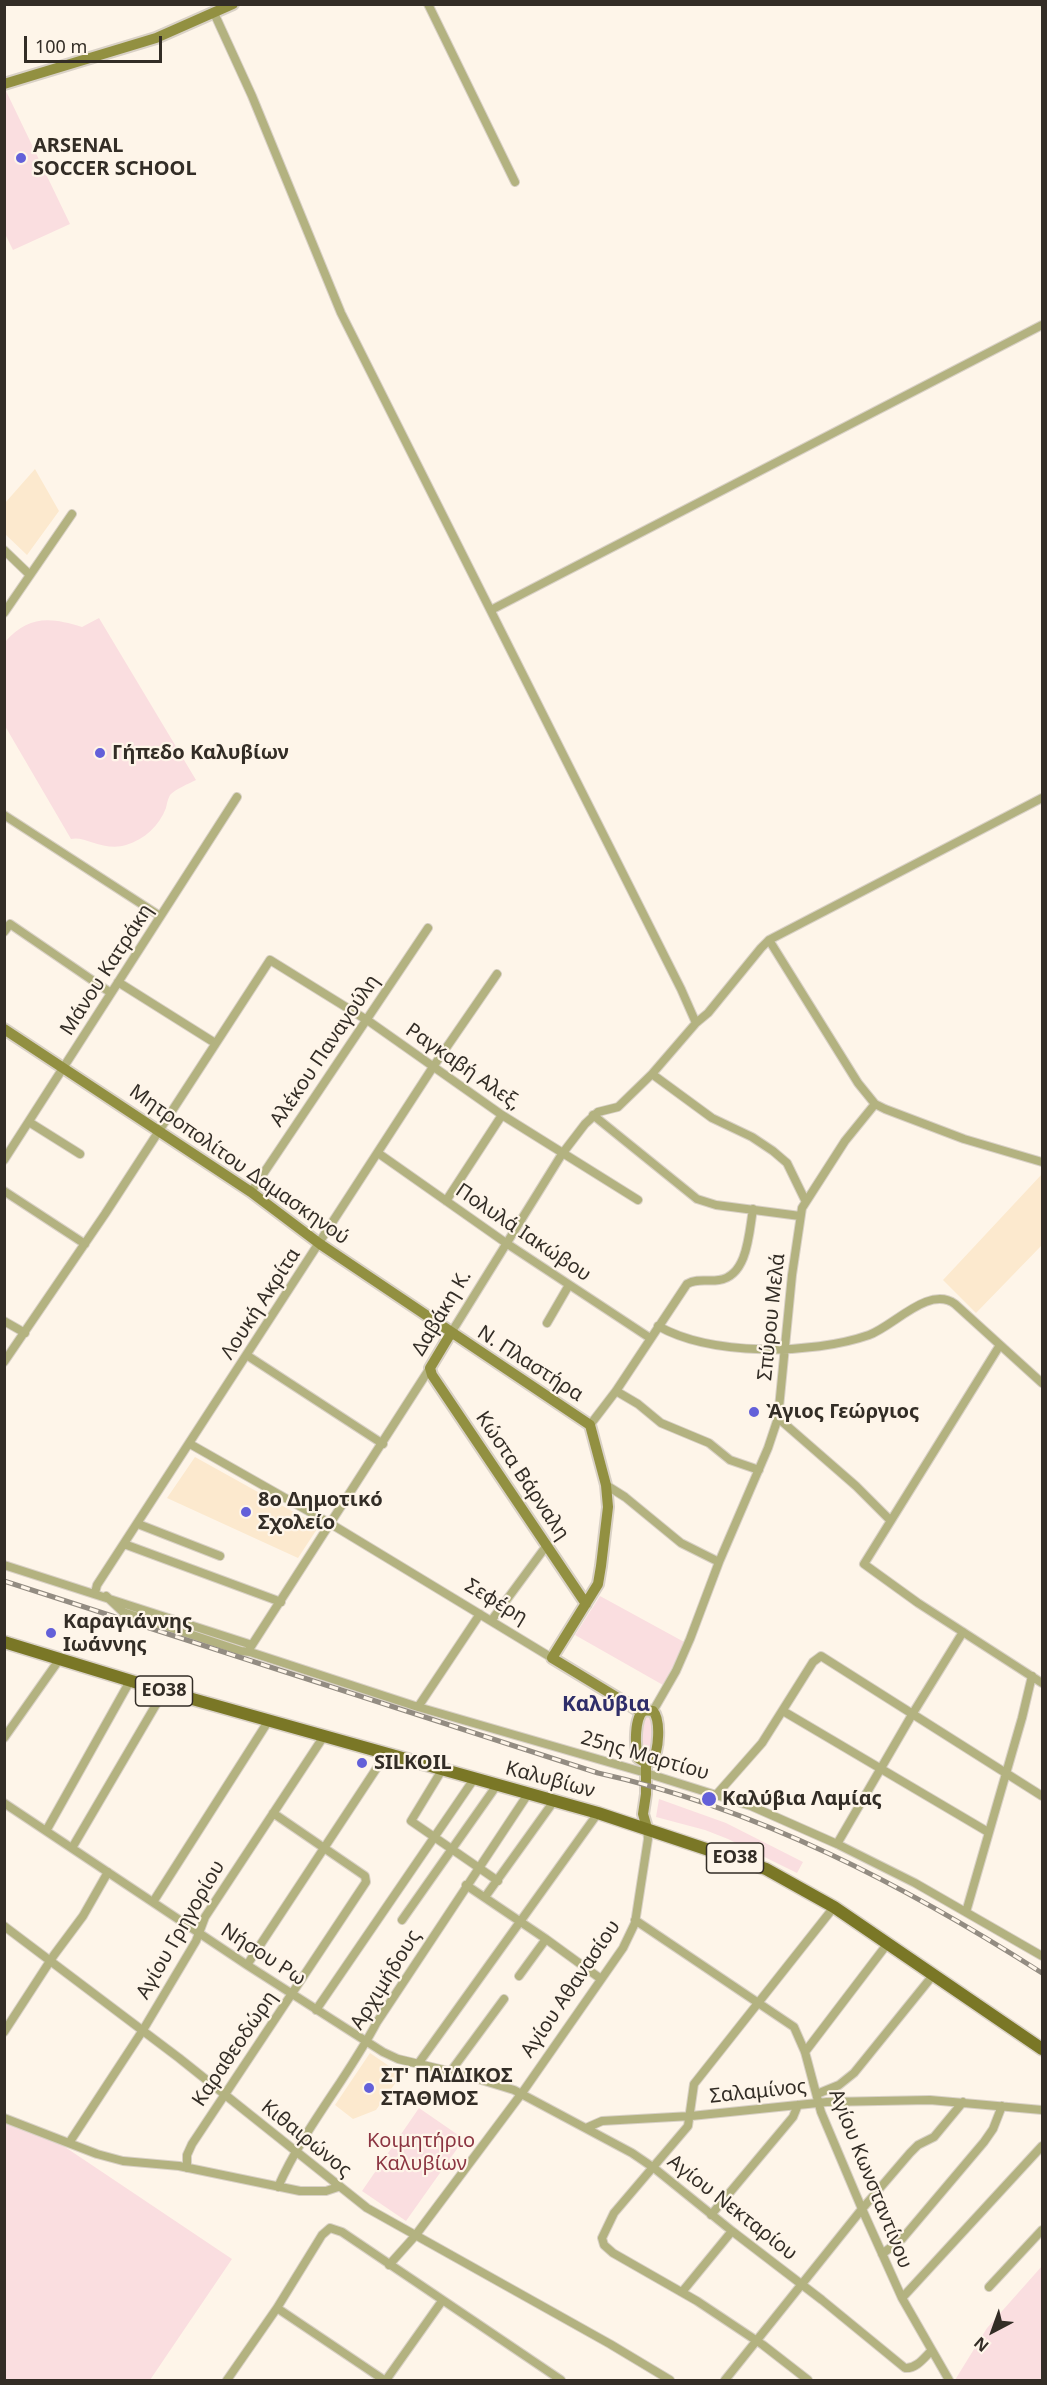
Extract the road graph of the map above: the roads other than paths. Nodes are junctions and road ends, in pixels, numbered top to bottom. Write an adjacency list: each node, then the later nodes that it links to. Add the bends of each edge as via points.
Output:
1 (233, 4): 3 (street)
2 (428, 4): 5 (street)
3 (217, 9): 4 (street, via 156,38); 10 (street, via 340,313)
4 (5, 84)
5 (515, 182)
6 (1042, 325): 10 (street)
7 (72, 514): 9 (street)
8 (4, 550): 9 (street)
9 (30, 575): 11 (street)
10 (491, 610): 23 (street)
11 (4, 613)
12 (237, 797): 15 (street, Μάνου Κατράκη)
13 (1042, 798): 18 (street)
14 (4, 815): 15 (street)
15 (160, 916): 20 (street, Μάνου Κατράκη)
16 (428, 928): 22 (street, Αλέκου Παναγούλη)
17 (4, 932): 21 (street, via 10,924)
18 (769, 940): 23 (street); 29 (street)
19 (497, 974): 27 (street, Λουκή Ακρίτα)
20 (118, 982): 21 (street, Μάνου Κατράκη); 25 (street)
21 (111, 993): 26 (street, Μάνου Κατράκη)
22 (365, 1020): 25 (street, Ραγκαβή Αλεξ,, via 270,960); 27 (street, Ραγκαβή Αλεξ,); 40 (street, Αλέκου Παναγούλη)
23 (696, 1023): 28 (street)
24 (4, 1029): 26 (street, Μητροπολίτου Δαμασκηνού)
25 (215, 1043): 33 (street)
26 (64, 1067): 32 (street, Μάνου Κατράκη); 33 (street, Μητροπολίτου Δαμασκηνού)
27 (433, 1067): 30 (street, Ραγκαβή Αλεξ,); 35 (street, Λουκή Ακρίτα)
28 (652, 1074): 31 (street, via 618,1107); 42 (street, via 712,1118 752,1137 787,1162)
29 (875, 1104): 38 (street, via 964,1139); 42 (street, Σπύρου Μελά)
30 (502, 1115): 36 (street, Ραγκαβή Αλεξ,); 43 (street)
31 (593, 1115): 36 (street, Δαβάκη Κ.); 44 (street, via 697,1199)
32 (29, 1122): 34 (street); 37 (street, Μάνου Κατράκη)
33 (158, 1130): 40 (street, Μητροπολίτου Δαμασκηνού); 47 (street)
34 (80, 1154)
35 (378, 1154): 43 (street, Πολυλά Ιακώβου); 48 (street, Λουκή Ακρίτα)
36 (562, 1154): 41 (street, Ραγκαβή Αλεξ,); 46 (street, Δαβάκη Κ.)
37 (4, 1160)
38 (1042, 1162)
39 (4, 1191): 47 (street)
40 (251, 1192): 48 (street, Μητροπολίτου Δαμασκηνού)
41 (638, 1200)
42 (805, 1200): 45 (street, Σπύρου Μελά)
43 (446, 1201): 46 (street, Πολυλά Ιακώβου)
44 (753, 1209): 45 (street); 52 (street, via 739,1268 728,1278 687,1284)
45 (800, 1216): 57 (street, Σπύρου Μελά)
46 (506, 1243): 49 (street, Πολυλά Ιακώβου); 54 (street, Δαβάκη Κ.)
47 (85, 1244): 53 (street)
48 (320, 1244): 54 (street, Μητροπολίτου Δαμασκηνού); 58 (street, Λουκή Ακρίτα)
49 (570, 1285): 51 (street); 55 (street, Πολυλά Ιακώβου)
50 (4, 1321): 53 (street)
51 (548, 1323)
52 (658, 1326): 55 (street); 57 (street, via 703,1343)
53 (25, 1333): 59 (street)
54 (451, 1333): 60 (street, Δαβάκη Κ.); 64 (street, Ν. Πλαστήρα)
55 (650, 1338): 62 (street)
56 (1000, 1345): 57 (street, via 955,1304 934,1299 874,1333 823,1347); 61 (street); 69 (street)
57 (786, 1348): 63 (street, Σπύρου Μελά)
58 (248, 1356): 65 (street, Λουκή Ακρίτα); 66 (street)
59 (4, 1362)
60 (430, 1368): 66 (street, Δαβάκη Κ.); 73 (street, Κώστα Βάρναλη)
61 (1042, 1383)
62 (616, 1391): 64 (street); 67 (street, via 661,1423 709,1443 730,1460)
63 (778, 1418): 67 (street, Σπύρου Μελά); 69 (street)
64 (590, 1425): 68 (street)
65 (190, 1444): 70 (street, Λουκή Ακρίτα); 71 (street, Σεφέρη)
66 (382, 1444): 71 (street, Δαβάκη Κ.)
67 (759, 1470): 75 (street, Σπύρου Μελά)
68 (606, 1485): 75 (street, via 681,1544); 79 (street, via 608,1507 598,1584)
69 (890, 1520): 82 (street, via 864,1564)
70 (138, 1524): 72 (street, Λουκή Ακρίτα); 74 (street)
71 (331, 1524): 78 (street, Δαβάκη Κ.); 80 (street, Σεφέρη)
72 (124, 1544): 77 (street, Λουκή Ακρίτα); 78 (street)
73 (547, 1545): 79 (street, Κώστα Βάρναλη); 81 (street)
74 (220, 1556)
75 (719, 1562): 92 (street, Σπύρου Μελά, via 686,1650)
76 (4, 1565): 77 (street, 25ης Μαρτίου)
77 (95, 1593): 84 (street, 25ης Μαρτίου)
78 (281, 1602): 84 (street, Δαβάκη Κ.)
79 (586, 1604): 85 (street)
80 (480, 1614): 81 (street, Σεφέρη); 91 (street)
81 (491, 1620): 85 (street, Σεφέρη)
82 (963, 1632): 87 (street); 95 (street)
83 (4, 1642): 86 (main road, Καλυβίων / ΕΟ38)
84 (251, 1648): 91 (street, 25ης Μαρτίου)
85 (552, 1658): 94 (street, Σεφέρη)
86 (59, 1660): 88 (main road, Καλυβίων / ΕΟ38); 98 (street)
87 (1032, 1676): 89 (street); 103 (street)
88 (130, 1681): 90 (main road, Καλυβίων / ΕΟ38); 114 (street)
89 (1042, 1683)
90 (164, 1691): 96 (main road, Καλυβίων / ΕΟ38); 119 (street)
91 (418, 1707): 100 (street, 25ης Μαρτίου)
92 (653, 1711): 94 (street); 100 (street, via 657,1719 656,1752)
93 (783, 1711): 95 (street, via 820,1656); 101 (street); 107 (street, via 762,1743)
94 (641, 1712): 100 (street, via 636,1755)
95 (913, 1713): 101 (street); 103 (street)
96 (269, 1720): 97 (main road, Καλυβίων / ΕΟ38); 126 (street)
97 (324, 1736): 99 (main road, Καλυβίων / ΕΟ38); 111 (street, Αγίου Γρηγορίου)
98 (4, 1738)
99 (386, 1754): 102 (main road, Καλυβίων / ΕΟ38); 118 (street)
100 (646, 1768): 107 (street, 25ης Μαρτίου); 113 (street, via 643,1814)
101 (880, 1769): 115 (street); 117 (street)
102 (442, 1770): 104 (main road, Καλυβίων / ΕΟ38); 116 (street, via 411,1820)
103 (1006, 1772): 108 (street); 115 (street)
104 (474, 1779): 105 (main road, Καλυβίων / ΕΟ38); 116 (street)
105 (497, 1785): 106 (main road, Καλυβίων / ΕΟ38); 120 (street)
106 (528, 1794): 109 (main road, Καλυβίων / ΕΟ38); 121 (street, Αρχιμήδους)
107 (717, 1794): 117 (street, 25ης Μαρτίου)
108 (1042, 1796)
109 (554, 1801): 112 (main road, Καλυβίων / ΕΟ38); 123 (street)
110 (4, 1803): 114 (street, Νήσου Ρω)
111 (273, 1813): 118 (street); 133 (street, Αγίου Γρηγορίου)
112 (598, 1813): 113 (main road, Καλυβίων / ΕΟ38); 131 (street)
113 (647, 1828): 127 (main road, Καλυβίων / ΕΟ38, via 766,1869); 130 (street, Αγίου Αθανασίου)
114 (46, 1831): 119 (street, Νήσου Ρω)
115 (988, 1832): 128 (street)
116 (434, 1837): 120 (street); 145 (street)
117 (837, 1844): 128 (street, 25ης Μαρτίου)
118 (325, 1847): 138 (street); 142 (street, Καραθεοδώρη, via 365,1876 366,1882)
119 (72, 1848): 122 (street, Νήσου Ρω)
120 (452, 1849): 121 (street); 129 (street)
121 (478, 1866): 123 (street); 124 (street, Αρχιμήδους)
122 (108, 1872): 126 (street, Νήσου Ρω); 137 (street, via 80,1921)
123 (498, 1881): 125 (street)
124 (466, 1885): 125 (street); 148 (street, Αρχιμήδους)
125 (485, 1897): 131 (street)
126 (153, 1902): 133 (street, Νήσου Ρω)
127 (834, 1907): 135 (main road, Καλυβίων / ΕΟ38); 144 (street)
128 (966, 1912): 136 (street, 25ης Μαρτίου)
129 (402, 1920)
130 (635, 1920): 141 (street, Αγίου Αθανασίου); 144 (street, Αγίου Κωνσταντίνου)
131 (521, 1921): 134 (street); 151 (street)
132 (4, 1926): 137 (street, Κιθαιρώνος)
133 (198, 1932): 138 (street, Νήσου Ρω); 146 (street, Αγίου Γρηγορίου)
134 (546, 1938): 140 (street); 141 (street)
135 (888, 1943): 139 (main road, Καλυβίων / ΕΟ38); 150 (street)
136 (1042, 1956)
137 (51, 1960): 146 (street, Κιθαιρώνος); 147 (street)
138 (248, 1965): 142 (street, Νήσου Ρω)
139 (934, 1974): 149 (main road, Καλυβίων / ΕΟ38); 155 (street, via 854,2073)
140 (519, 1976)
141 (601, 1979): 153 (street, Αγίου Αθανασίου)
142 (292, 1994): 145 (street, Νήσου Ρω); 154 (street, Καραθεοδώρη)
143 (504, 2000): 152 (street)
144 (758, 2002): 150 (street, Αγίου Κωνσταντίνου, via 794,2027); 160 (street, via 693,2085)
145 (316, 2010): 148 (street, Νήσου Ρω)
146 (143, 2030): 154 (street, Κιθαιρώνος); 163 (street, Αγίου Γρηγορίου)
147 (4, 2032)
148 (366, 2042): 151 (street, Νήσου Ρω, via 391,2056); 165 (street, Αρχιμήδους)
149 (1042, 2049)
150 (804, 2052): 155 (street, Αγίου Κωνσταντίνου)
151 (418, 2064): 152 (street, Νήσου Ρω)
152 (451, 2071): 153 (street, Νήσου Ρω)
153 (522, 2093): 162 (street, Αγίου Νεκταρίου); 174 (street, Αγίου Αθανασίου)
154 (225, 2094): 165 (street, Κιθαιρώνος); 166 (street, Καραθεοδώρη, via 188,2150)
155 (818, 2098): 156 (street, Σαλαμίνος); 157 (street, Σαλαμίνος); 170 (street, Αγίου Κωνσταντίνου)
156 (963, 2102): 158 (street, Σαλαμίνος); 170 (street, via 934,2136 910,2152)
157 (798, 2105): 160 (street, Σαλαμίνος); 171 (street, via 793,2117)
158 (1002, 2106): 159 (street, Σαλαμίνος); 175 (street, via 984,2142 902,2239)
159 (1042, 2110)
160 (691, 2116): 162 (street, Σαλαμίνος, via 602,2121); 167 (street, via 688,2126)
161 (4, 2118): 163 (street)
162 (586, 2128): 167 (street, Αγίου Νεκταρίου)
163 (69, 2143): 166 (street, via 123,2161)
164 (1042, 2146): 180 (street)
165 (296, 2151): 168 (street, Αρχιμήδους); 169 (street, Κιθαιρώνος)
166 (187, 2168): 168 (street)
167 (654, 2168): 171 (street, Αγίου Νεκταρίου); 179 (street, via 614,2213 602,2240 613,2253)
168 (278, 2187): 169 (street, via 313,2192)
169 (338, 2187): 174 (street, Κιθαιρώνος)
170 (862, 2209): 175 (street, Αγίου Κωνσταντίνου); 177 (street)
171 (711, 2215): 173 (street, Αγίου Νεκταρίου)
172 (1042, 2230): 178 (street)
173 (732, 2231): 177 (street, Αγίου Νεκταρίου); 179 (street)
174 (416, 2236): 176 (street, Αγίου Αθανασίου); 189 (street, Κιθαιρώνος)
175 (882, 2254): 180 (street, Αγίου Κωνσταντίνου)
176 (389, 2265): 181 (street); 182 (street, via 330,2228)
177 (802, 2284): 183 (street); 184 (street, Αγίου Νεκταρίου, via 909,2368)
178 (989, 2287)
179 (682, 2292): 183 (street)
180 (902, 2298): 184 (street, Αγίου Κωνσταντίνου)
181 (442, 2301): 187 (street); 188 (street)
182 (276, 2308): 186 (street); 187 (street)
183 (758, 2341): 190 (street); 191 (street)
184 (931, 2350): 185 (street, Αγίου Κωνσταντίνου)
185 (946, 2379)
186 (226, 2380)
187 (385, 2380)
188 (561, 2380)
189 (670, 2380)
190 (725, 2380)
191 (808, 2380)

